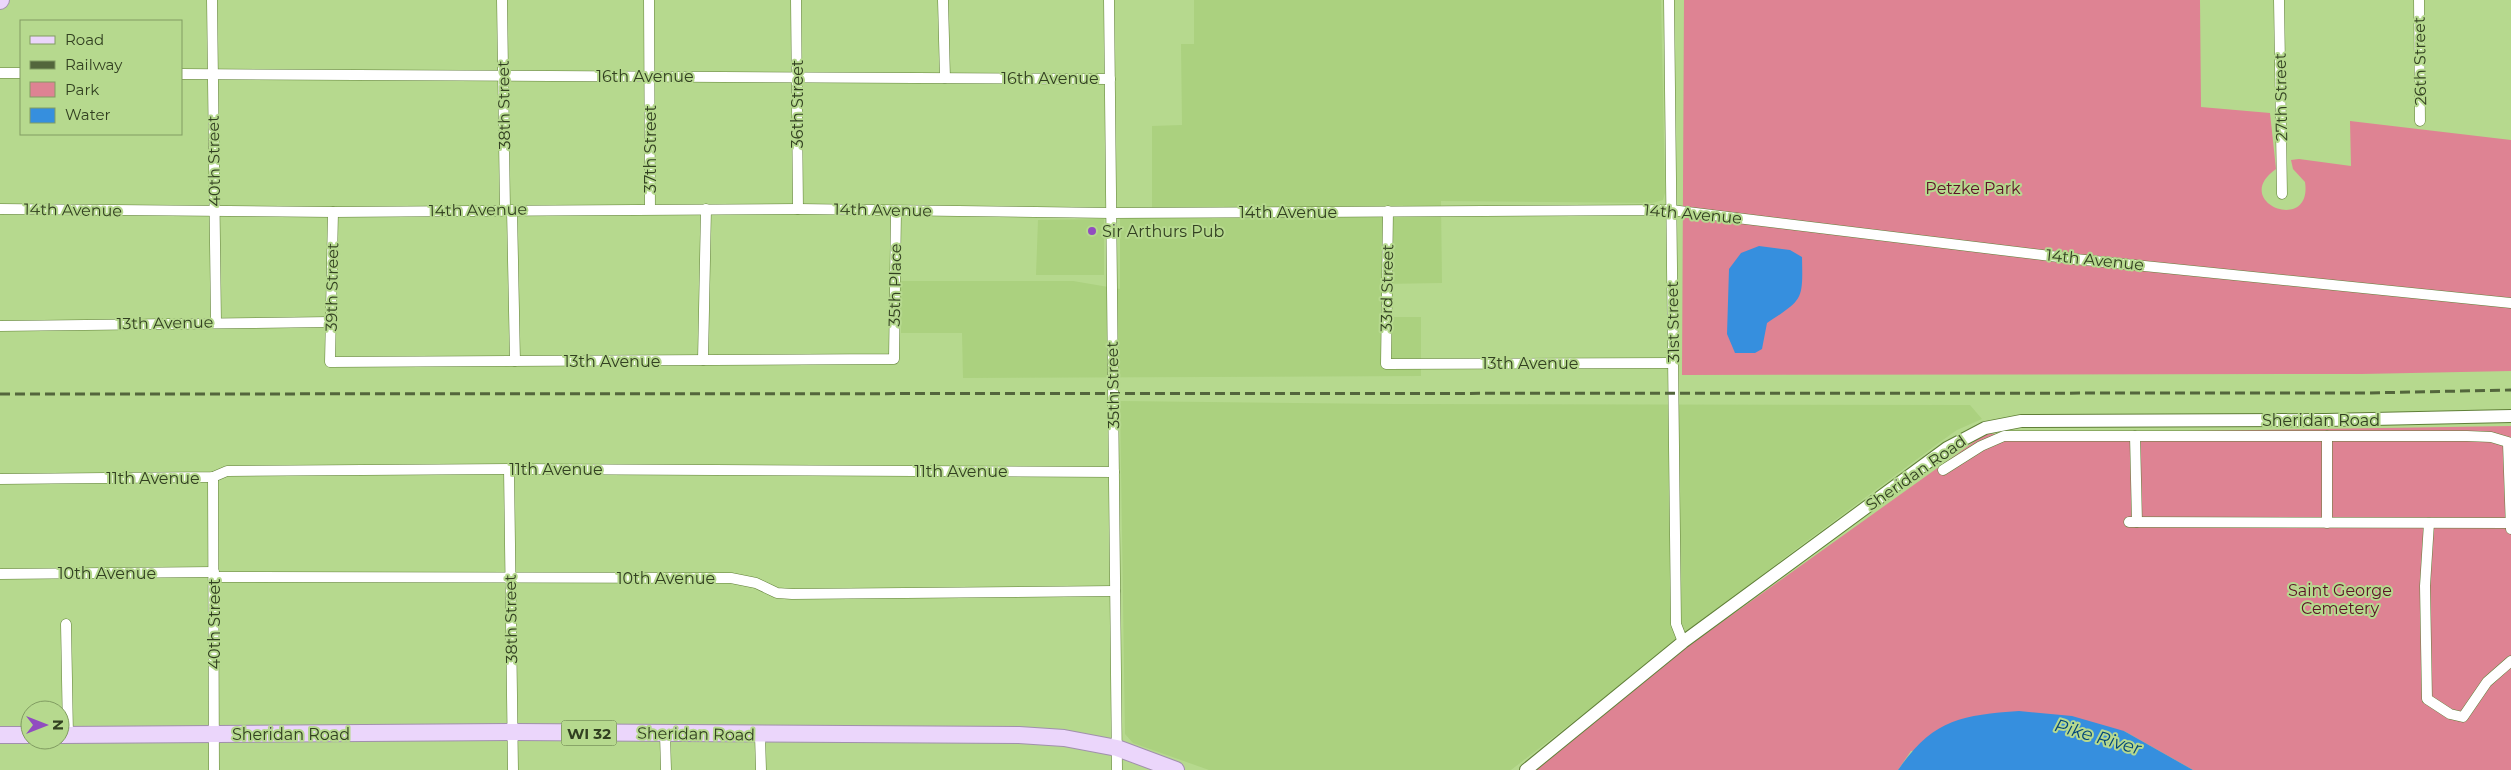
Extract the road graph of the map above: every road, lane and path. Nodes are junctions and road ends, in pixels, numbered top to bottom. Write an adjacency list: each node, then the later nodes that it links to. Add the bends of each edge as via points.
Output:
1 (212, 0): 13 (street, 40th Street)
2 (502, 0): 14 (street, 38th Street)
3 (649, 0): 15 (street, 37th Street)
4 (796, 0): 16 (street, 36th Street)
5 (944, 0): 17 (street)
6 (1109, 0): 18 (street, 35th Street)
7 (1668, 0): 26 (street, 31st Street)
8 (2279, 0): 20 (street, 27th Street)
9 (2419, 0): 19 (street, 26th Street)
10 (0, 73): 11 (street)
11 (20, 73)
12 (182, 74): 13 (street, 16th Avenue)
13 (213, 74): 14 (street, 16th Avenue); 27 (street, 40th Street)
14 (503, 76): 15 (street, 16th Avenue); 25 (street, 38th Street)
15 (649, 76): 16 (street, 16th Avenue); 22 (street, 37th Street)
16 (797, 77): 17 (street, 16th Avenue); 24 (street, 36th Street)
17 (944, 78): 18 (street, 16th Avenue)
18 (1110, 79): 31 (street, 35th Street)
19 (2420, 121)
20 (2282, 194)
21 (0, 209): 27 (street, 14th Avenue)
22 (650, 209): 23 (street, 14th Avenue); 25 (street, 14th Avenue)
23 (706, 209): 24 (street, 14th Avenue); 37 (street)
24 (798, 209): 28 (street, 14th Avenue)
25 (508, 210): 30 (street, 14th Avenue); 38 (street, 38th Street)
26 (1671, 210): 29 (street, 14th Avenue); 32 (street, 14th Avenue, via 2075,258); 40 (street, 31st Street)
27 (214, 211): 30 (street, 14th Avenue); 34 (street, 40th Street)
28 (896, 211): 31 (street, 14th Avenue); 36 (street, 35th Place)
29 (1388, 211): 31 (street, 14th Avenue); 41 (street, 33rd Street)
30 (333, 212): 33 (street, 39th Street)
31 (1111, 213): 48 (street, 35th Street)
32 (2511, 303)
33 (331, 322): 34 (street, 13th Avenue); 39 (street, 39th Street)
34 (216, 323): 35 (street, 13th Avenue)
35 (0, 326)
36 (894, 359): 37 (street, 13th Avenue)
37 (703, 360): 38 (street, 13th Avenue)
38 (515, 361): 39 (street, 13th Avenue)
39 (330, 362)
40 (1673, 363): 41 (street, 13th Avenue); 59 (street, 31st Street, via 1676,624)
41 (1386, 364)
42 (2511, 416): 59 (street, Sheridan Road, via 2021,421 1994,425 1969,434 1947,448)
43 (2135, 436): 44 (street); 47 (street, via 2004,436); 51 (street, via 2133,522)
44 (2327, 436): 45 (street, via 2474,436); 51 (street)
45 (2510, 443): 53 (street)
46 (510, 469): 48 (street, 11th Avenue); 49 (street, 11th Avenue, via 227,471); 56 (street, 38th Street)
47 (1943, 470)
48 (1114, 472): 57 (street, 35th Street)
49 (213, 477): 50 (street, 11th Avenue); 55 (street, 40th Street)
50 (0, 478)
51 (2328, 523): 52 (street)
52 (2429, 523): 53 (street); 60 (street, via 2425,586 2427,699 2450,714 2462,717 2488,682)
53 (2510, 525)
54 (0, 574): 55 (street, 10th Avenue)
55 (214, 574): 56 (street, 10th Avenue); 63 (street, 40th Street)
56 (510, 578): 57 (street, 10th Avenue, via 731,578 756,583 777,593 792,594); 62 (street, 38th Street)
57 (1115, 591): 69 (street, 35th Street)
58 (66, 624): 61 (street)
59 (1683, 642): 76 (street, Sheridan Road)
60 (2511, 661)
61 (65, 700)
62 (513, 732): 63 (main road, Sheridan Road / WI 32); 64 (main road, Sheridan Road / WI 32); 71 (street, 38th Street)
63 (213, 734): 67 (main road, Sheridan Road / WI 32); 70 (street, 40th Street)
64 (665, 734): 68 (main road, Sheridan Road / WI 32); 72 (street)
65 (0, 735): 66 (main road)
66 (20, 735)
67 (70, 735)
68 (760, 735): 69 (main road, Sheridan Road / WI 32, via 1019,735 1064,738); 73 (street)
69 (1117, 748): 74 (street, 35th Street); 75 (main road, Sheridan Road / WI 32)
70 (214, 770)
71 (513, 770)
72 (666, 770)
73 (761, 770)
74 (1117, 770)
75 (1176, 770)
76 (1526, 770)

